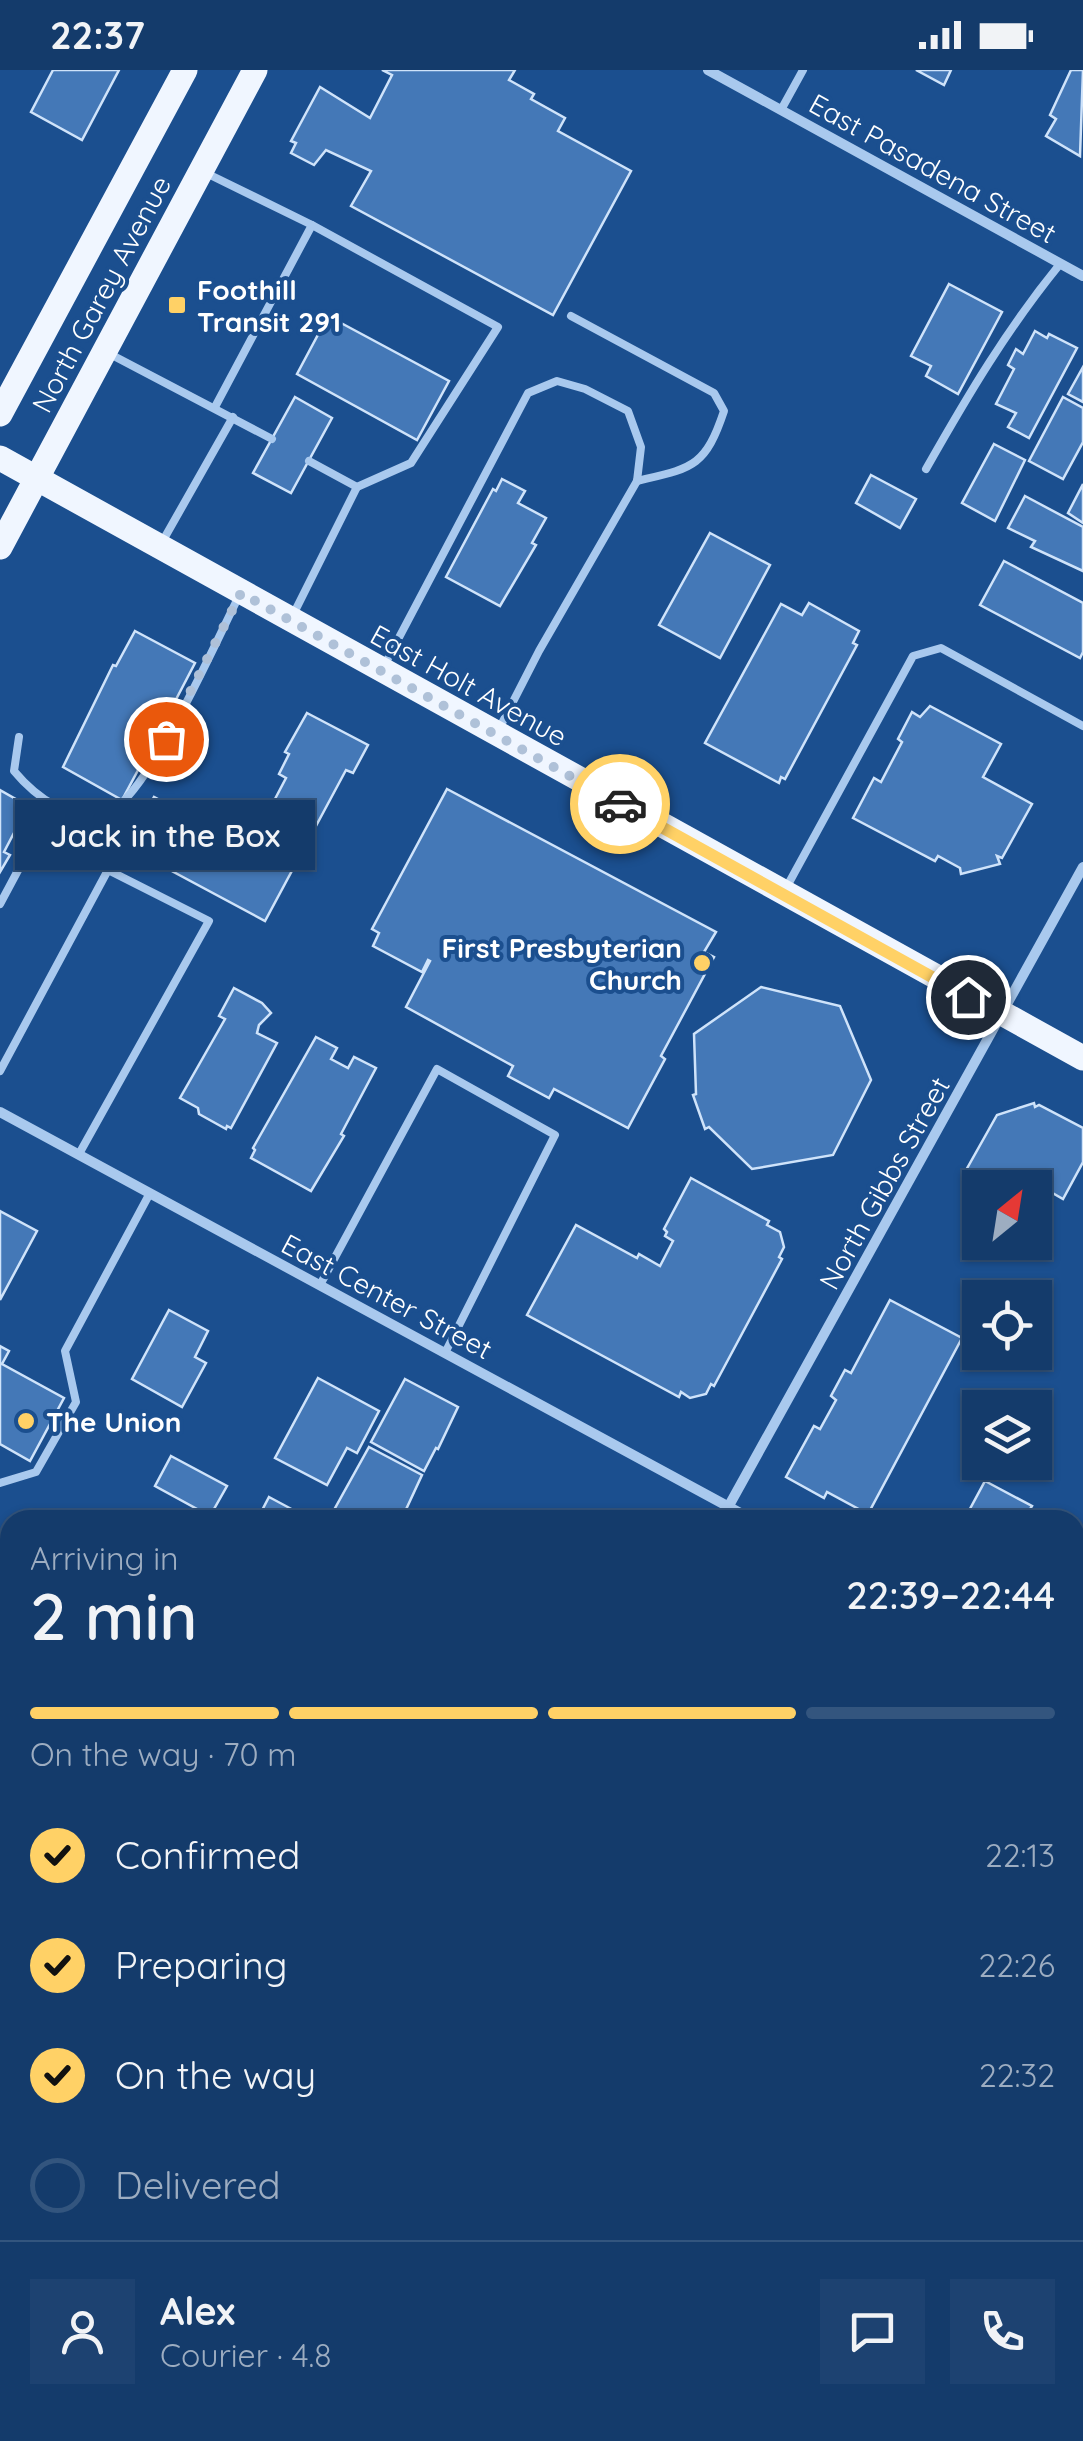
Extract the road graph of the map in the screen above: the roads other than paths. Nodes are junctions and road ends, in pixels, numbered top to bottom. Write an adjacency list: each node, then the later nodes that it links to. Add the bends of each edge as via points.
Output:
1 (185, 70): 13 (main road, North Garey Avenue)
2 (256, 70): 6 (main road, North Garey Avenue)
3 (708, 70): 5 (street, East Pasadena Street)
4 (803, 70): 5 (lane)
5 (781, 110): 8 (street, East Pasadena Street)
6 (202, 171): 7 (lane); 11 (main road, North Garey Avenue)
7 (312, 225): 12 (lane); 21 (lane, via 498,327 411,463)
8 (1060, 264): 9 (street, East Pasadena Street); 18 (lane, via 1016,317)
9 (1083, 276)
10 (571, 316): 20 (lane, via 714,393 724,412 713,443 693,466)
11 (104, 352): 12 (lane); 19 (main road, North Garey Avenue)
12 (214, 407): 14 (lane)
13 (0, 414)
14 (233, 417): 15 (lane); 23 (lane)
15 (272, 439)
16 (0, 458): 19 (main road, East Holt Avenue)
17 (309, 460): 21 (lane)
18 (926, 469)
19 (37, 478): 22 (main road, North Garey Avenue); 23 (main road, East Holt Avenue)
20 (637, 480): 26 (lane, via 641,447 628,411 557,381 528,393); 28 (lane)
21 (357, 487): 25 (lane)
22 (0, 547)
23 (160, 547): 24 (main road, East Holt Avenue)
24 (241, 593): 25 (main road, East Holt Avenue); 29 (lane, via 166,739 130,797 109,813 83,818 32,792 14,771)
25 (290, 620): 26 (main road, East Holt Avenue)
26 (382, 671): 28 (main road, East Holt Avenue)
27 (1083, 726): 32 (lane, via 941,648 913,656)
28 (496, 735): 32 (main road, East Holt Avenue)
29 (19, 737)
30 (38, 833): 33 (lane)
31 (1083, 867): 34 (street, North Gibbs Street)
32 (783, 894): 34 (main road, East Holt Avenue)
33 (0, 904)
34 (1003, 1016): 35 (main road, East Holt Avenue); 43 (street, North Gibbs Street)
35 (1083, 1058)
36 (0, 1071): 38 (lane, via 108,870 209,921)
37 (0, 1112): 38 (street, East Center Street)
38 (78, 1154): 39 (street, East Center Street)
39 (150, 1193): 40 (street, East Center Street); 42 (lane, via 65,1351 76,1402 36,1472)
40 (320, 1285): 41 (street, East Center Street); 41 (lane, via 437,1069 556,1135)
41 (446, 1353): 43 (street, East Center Street)
42 (0, 1483)
43 (728, 1507): 44 (street, North Gibbs Street); 45 (street, East Center Street)
44 (727, 1510)
45 (734, 1510)

